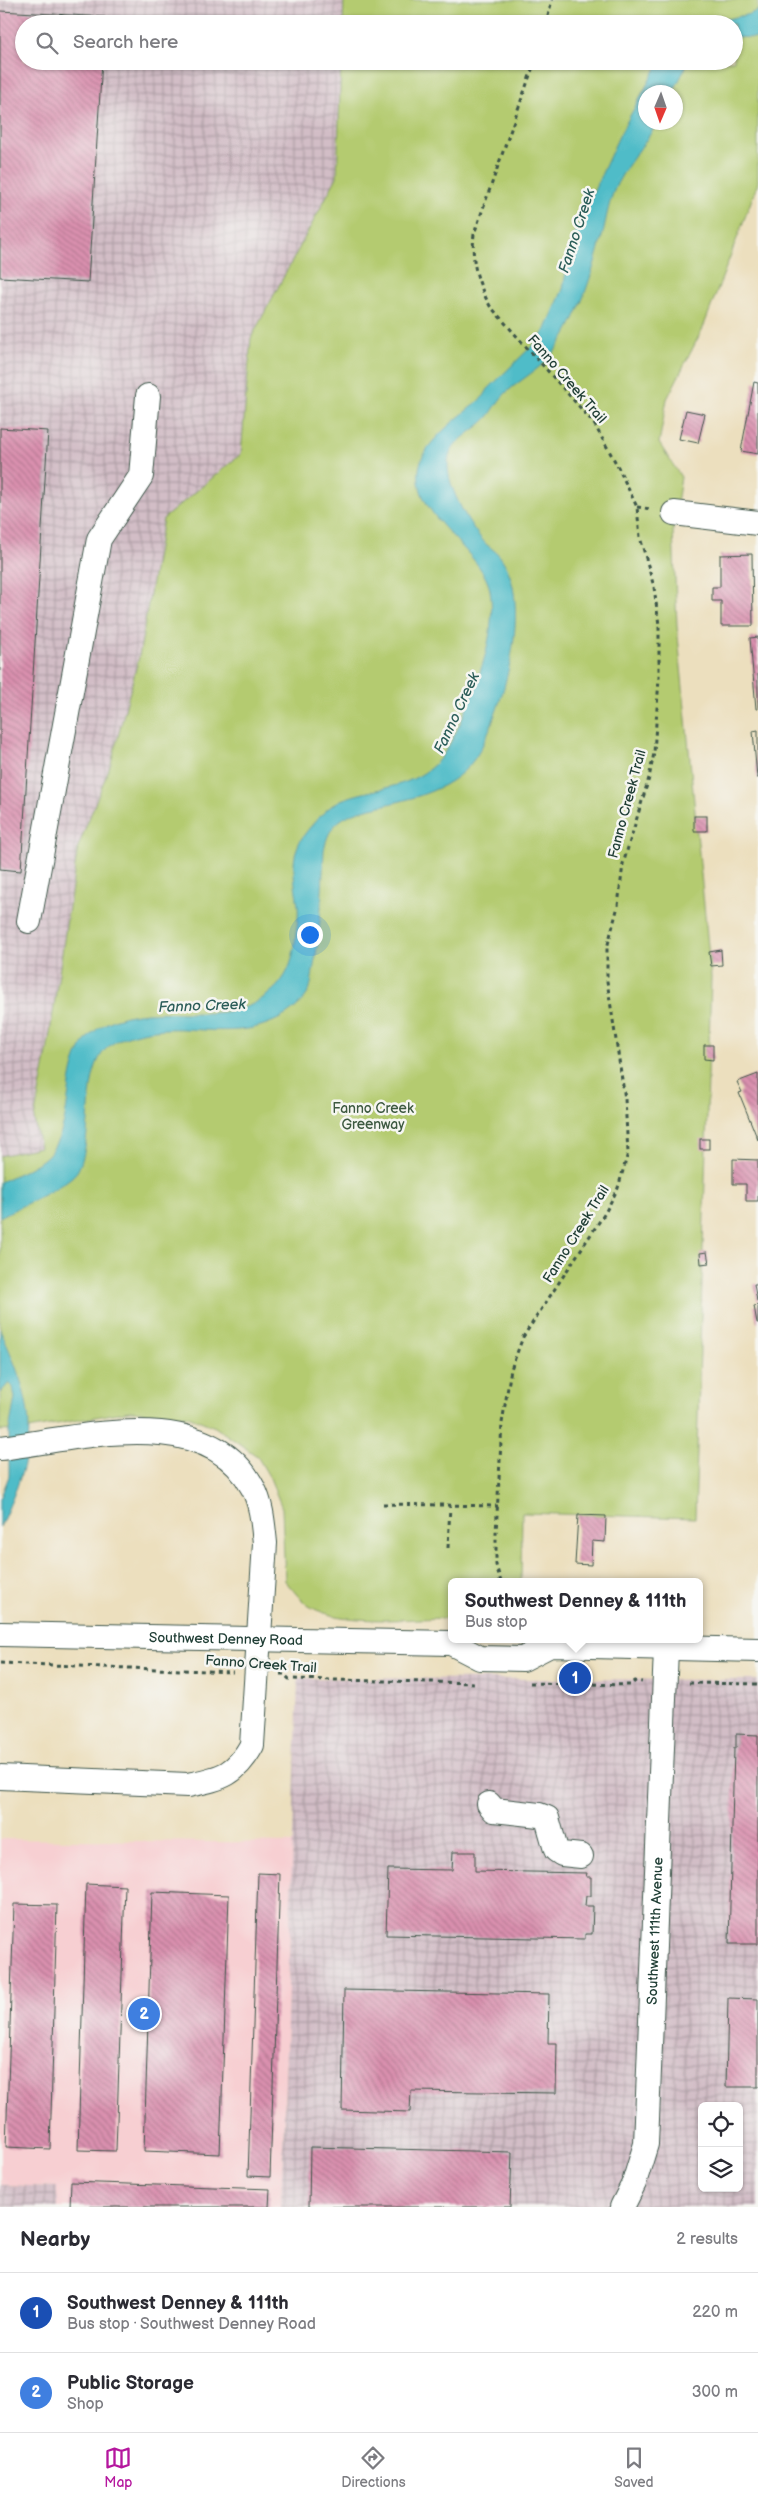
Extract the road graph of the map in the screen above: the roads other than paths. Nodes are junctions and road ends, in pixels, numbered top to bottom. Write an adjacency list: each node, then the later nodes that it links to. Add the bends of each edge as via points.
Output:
1 (148, 396): 4 (street, via 141,476 99,538)
2 (674, 513): 3 (street)
3 (758, 523)
4 (29, 920)
5 (0, 1448): 7 (street, via 154,1431 187,1436 214,1447 236,1464 253,1488 262,1511 266,1543)
6 (10, 1634): 7 (street, Southwest Denney Road)
7 (259, 1639): 8 (street, Southwest Denney Road); 14 (street, via 252,1746 241,1764 219,1778 188,1785 152,1785)
8 (448, 1641)
9 (458, 1643): 10 (street, Southwest Denney Road, via 480,1658 523,1659)
10 (545, 1643)
11 (563, 1643): 12 (street, Southwest Denney Road)
12 (666, 1649): 13 (street, Southwest Denney Road); 17 (street, Southwest 111th Avenue, via 646,2144 634,2183)
13 (758, 1650)
14 (0, 1777)
15 (489, 1804): 16 (street, via 494,1810 547,1818 556,1850)
16 (581, 1856)
17 (622, 2207)

